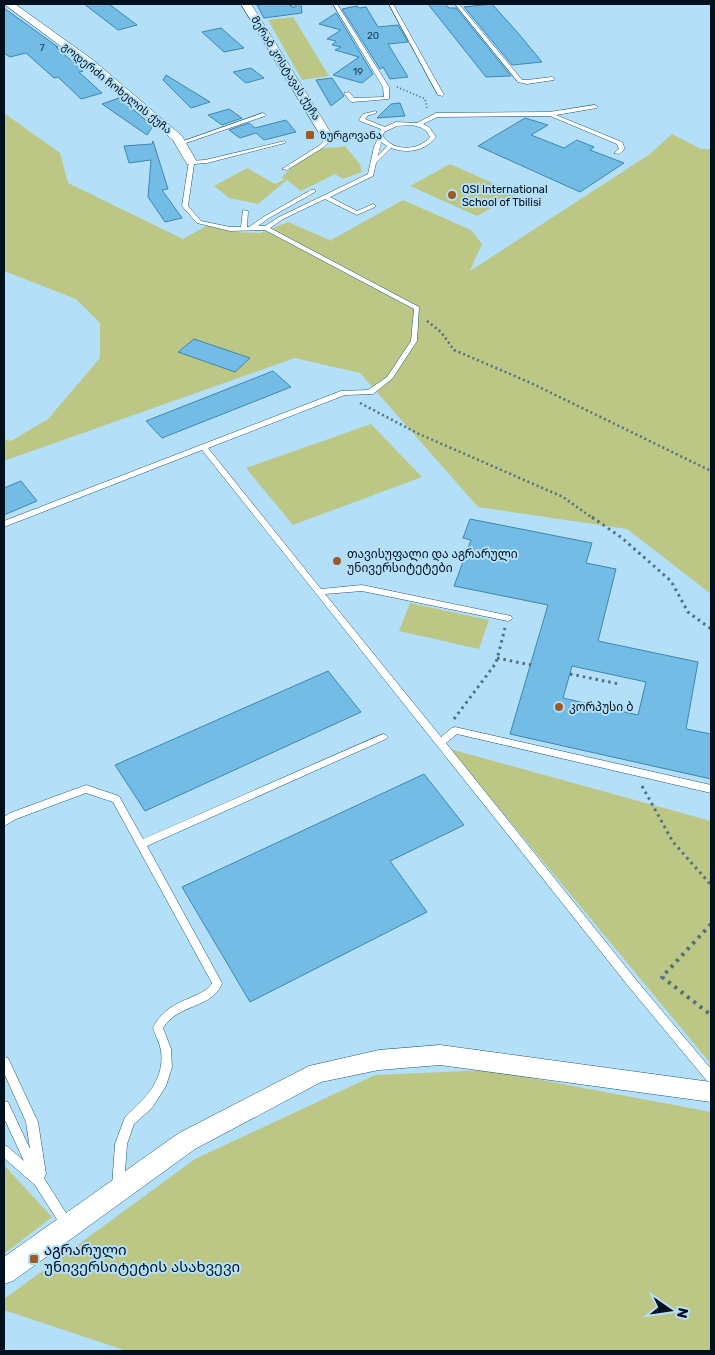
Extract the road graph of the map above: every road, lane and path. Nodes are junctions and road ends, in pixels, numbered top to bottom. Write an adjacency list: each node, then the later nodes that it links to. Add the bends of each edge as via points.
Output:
1 (9, 4): 20 (street, გოდერძი ჩოხელის ქუჩა, via 89,62)
2 (246, 4): 17 (street, მერაბ კოსტავას ქუჩა)
3 (335, 4): 7 (lane)
4 (391, 4): 9 (lane)
5 (457, 4): 6 (lane, via 520,81)
6 (552, 79)
7 (383, 82): 8 (lane, via 387,98 352,100); 14 (path, via 425,99 428,112)
8 (347, 93)
9 (441, 95)
10 (595, 107): 12 (lane)
11 (374, 112): 16 (lane, via 362,120)
12 (549, 114): 14 (lane); 22 (lane, via 620,143 622,149)
13 (263, 115): 20 (lane)
14 (436, 115): 15 (lane)
15 (417, 125): 16 (lane, via 396,124); 21 (lane, via 429,130 433,137 431,141 413,148)
16 (385, 129): 18 (lane)
17 (328, 135): 18 (lane); 25 (lane, via 322,146)
18 (380, 137): 21 (lane); 24 (lane)
19 (283, 142): 23 (lane, via 205,162)
20 (181, 143): 23 (street, გოდერძი ჩოხელის ქუჩა)
21 (390, 146): 24 (lane)
22 (617, 153)
23 (191, 162): 31 (lane, via 185,206 199,222)
24 (375, 162): 27 (lane, via 371,175)
25 (285, 169)
26 (313, 191): 31 (lane)
27 (325, 197): 28 (lane, via 356,213); 30 (lane)
28 (373, 206)
29 (245, 210): 31 (lane)
30 (266, 228): 31 (lane); 32 (lane)
31 (247, 229)
32 (417, 308): 33 (lane, via 414,341 390,378 370,392); 35 (path, via 454,350 531,382)
33 (344, 394): 34 (lane); 39 (path, via 419,434 563,497 622,538 671,581 688,612)
34 (203, 447): 36 (lane); 37 (lane)
35 (711, 472)
36 (4, 524)
37 (319, 592): 38 (lane, via 362,588); 45 (lane)
38 (508, 618): 40 (path)
39 (711, 629)
40 (497, 658): 41 (path); 45 (path, via 445,731)
41 (531, 665)
42 (570, 674): 43 (path)
43 (619, 684)
44 (383, 736): 49 (lane)
45 (440, 743): 46 (lane, via 455,730); 54 (lane)
46 (634, 771): 47 (lane); 50 (path, via 673,842)
47 (711, 789)
48 (4, 822): 49 (lane, via 86,789 116,799)
49 (141, 844): 59 (lane, via 217,983 215,990 166,1015 160,1022 158,1028 166,1049 168,1068 148,1104 129,1121 121,1144)
50 (711, 885)
51 (711, 924): 52 (path, via 662,977)
52 (711, 1015)
53 (4, 1062): 58 (lane, via 32,1122)
54 (711, 1077)
55 (711, 1092): 59 (street, via 440,1055 379,1060 317,1073 187,1141)
56 (4, 1106): 58 (lane)
57 (4, 1151): 58 (lane)
58 (41, 1184): 60 (lane)
59 (118, 1190): 60 (street)
60 (67, 1225): 61 (street)
61 (4, 1272)

